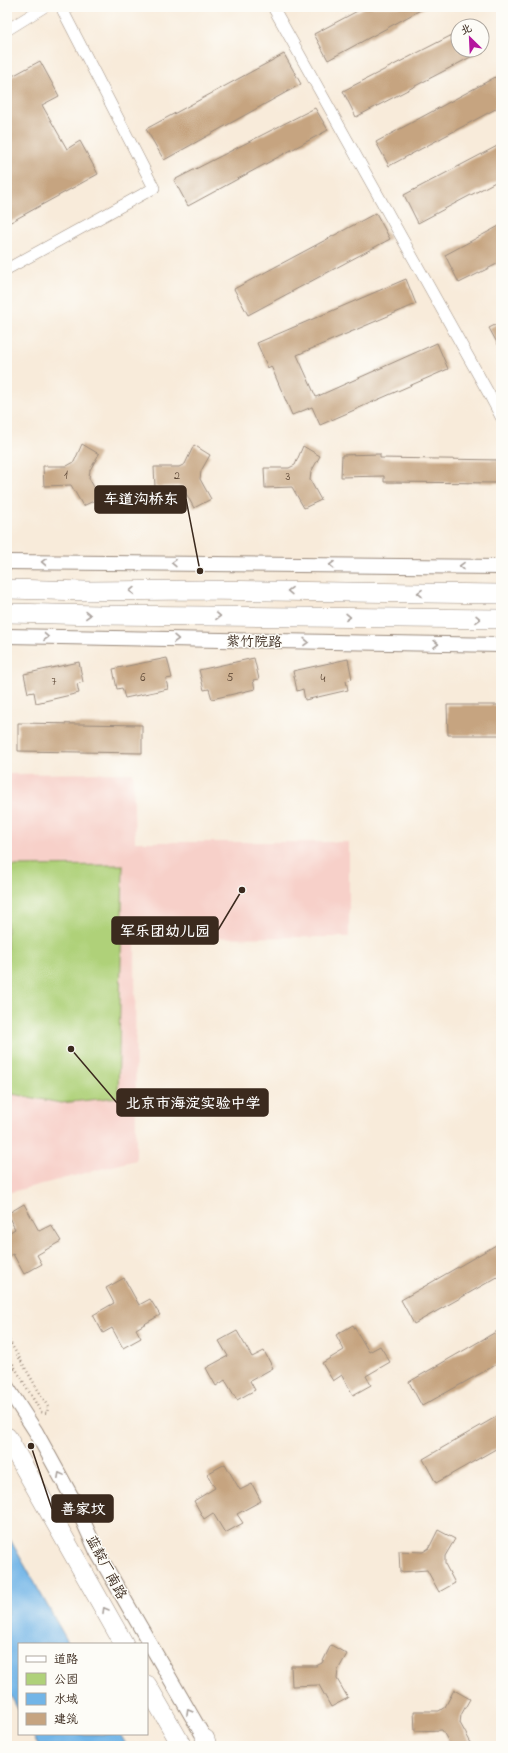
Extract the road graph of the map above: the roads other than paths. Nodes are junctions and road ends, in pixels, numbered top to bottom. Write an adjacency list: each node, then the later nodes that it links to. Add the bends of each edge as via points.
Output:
1 (44, 7): 4 (street)
2 (273, 7): 6 (street)
3 (64, 8): 5 (street, via 154,188)
4 (7, 30)
5 (7, 269)
6 (501, 418)
7 (7, 562): 8 (street, one-way to 7)
8 (501, 567)
9 (7, 576): 11 (highway)
10 (7, 589): 11 (highway)
11 (87, 591): 12 (highway, one-way to 11)
12 (501, 594)
13 (7, 613): 14 (highway, 紫竹院路, one-way to 14)
14 (501, 619)
15 (7, 636): 16 (street, 紫竹院路, one-way to 16)
16 (501, 645)
17 (7, 1387): 21 (street, 蓝靛厂南路, one-way to 17, via 97,1552 75,1503 36,1432)
18 (7, 1437): 19 (highway, 蓝靛厂南路, one-way to 18)
19 (123, 1643)
20 (148, 1687): 22 (highway)
21 (207, 1744)
22 (182, 1746)

